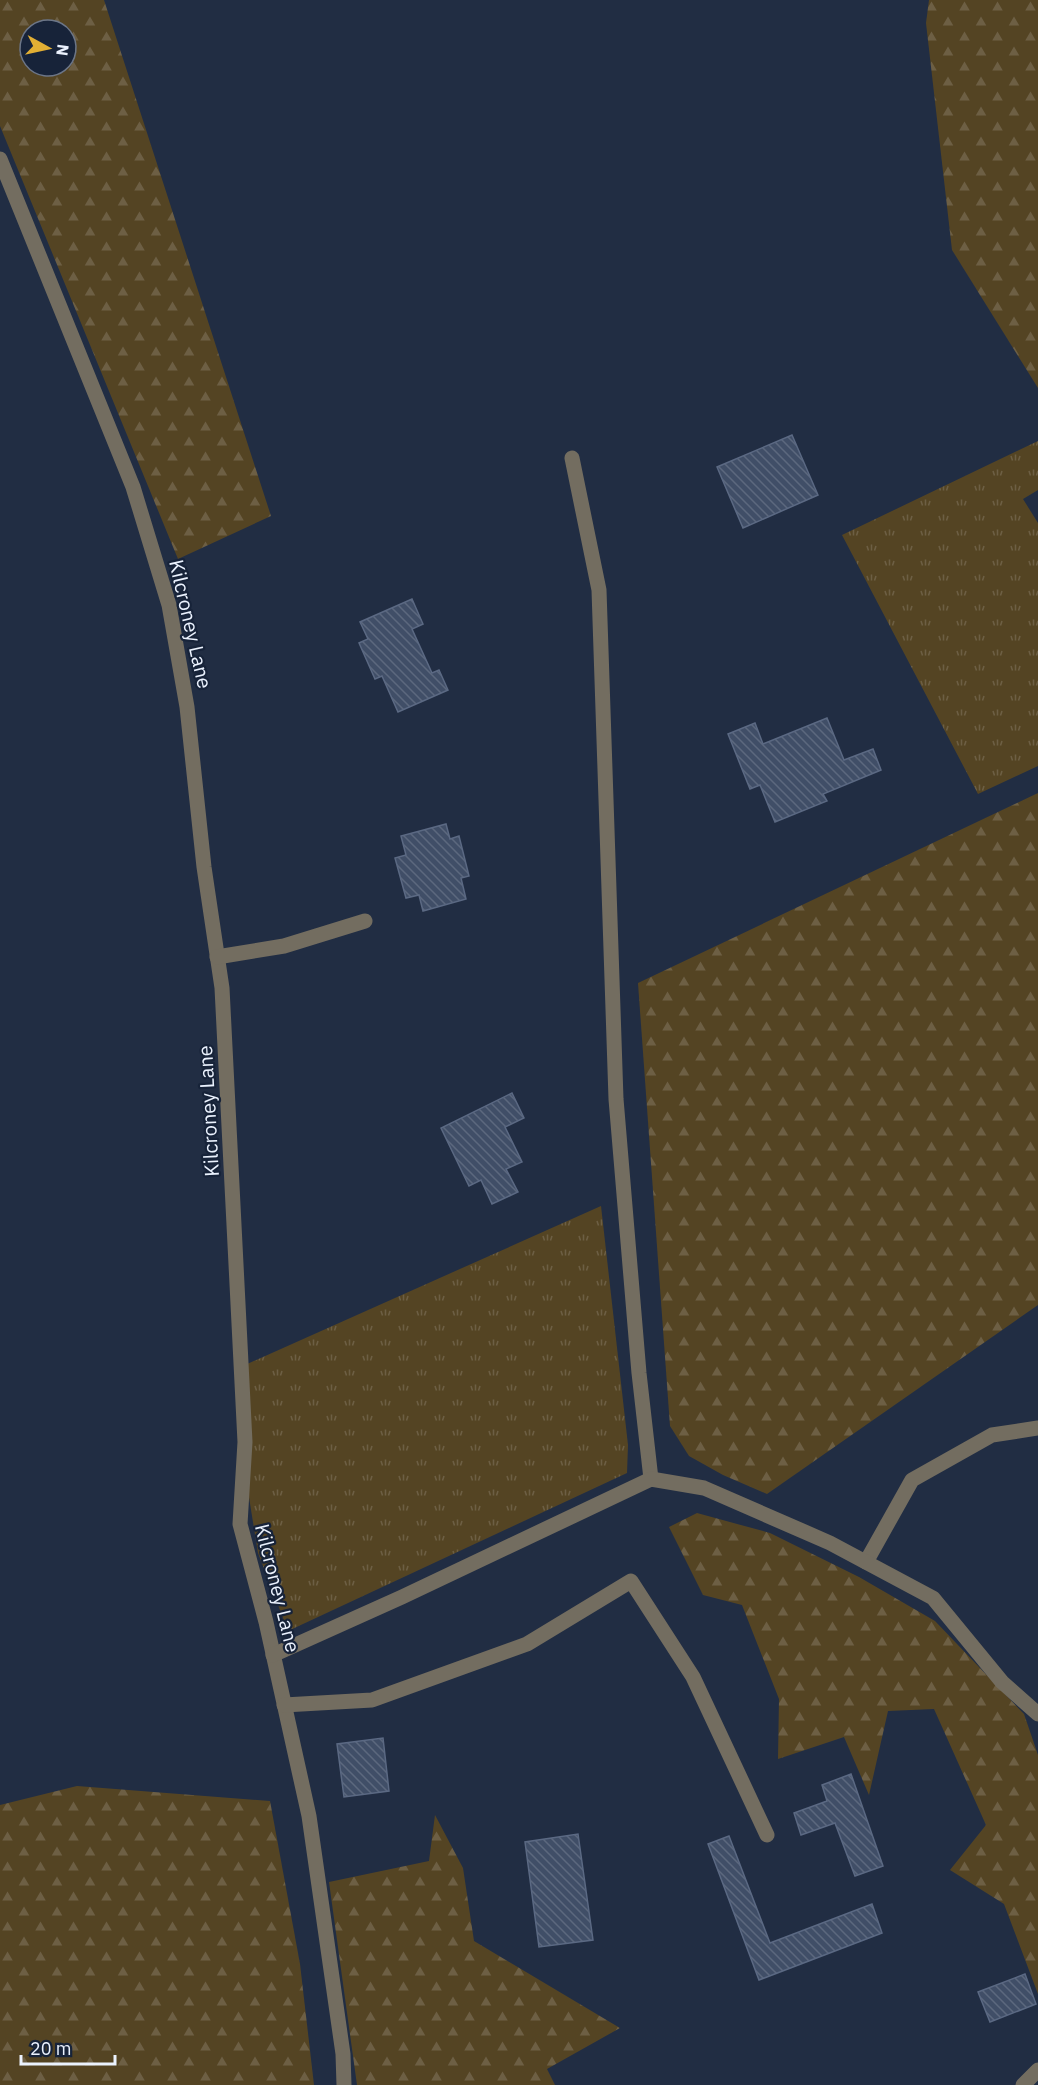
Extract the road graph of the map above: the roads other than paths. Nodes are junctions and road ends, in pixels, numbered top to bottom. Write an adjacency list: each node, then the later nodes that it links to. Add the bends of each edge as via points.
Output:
1 (0, 159): 4 (street, Kilcroney Lane, via 133,487 169,604 187,707)
2 (572, 458): 6 (street, via 599,590 616,1099)
3 (366, 921): 4 (street, via 284,946)
4 (217, 957): 8 (street, Kilcroney Lane, via 229,1098 245,1442 240,1524)
5 (1038, 1428): 7 (street, via 992,1435 912,1480)
6 (651, 1479): 7 (street, via 704,1488); 8 (street)
7 (866, 1562): 10 (street, via 933,1598 1002,1682)
8 (273, 1655): 9 (street, Kilcroney Lane)
9 (284, 1705): 11 (street, via 372,1700 527,1644 631,1581 693,1677); 13 (street, Kilcroney Lane, via 309,1816)
10 (1038, 1714)
11 (767, 1835)
12 (1038, 2070): 14 (street)
13 (344, 2085)
14 (1023, 2085)

